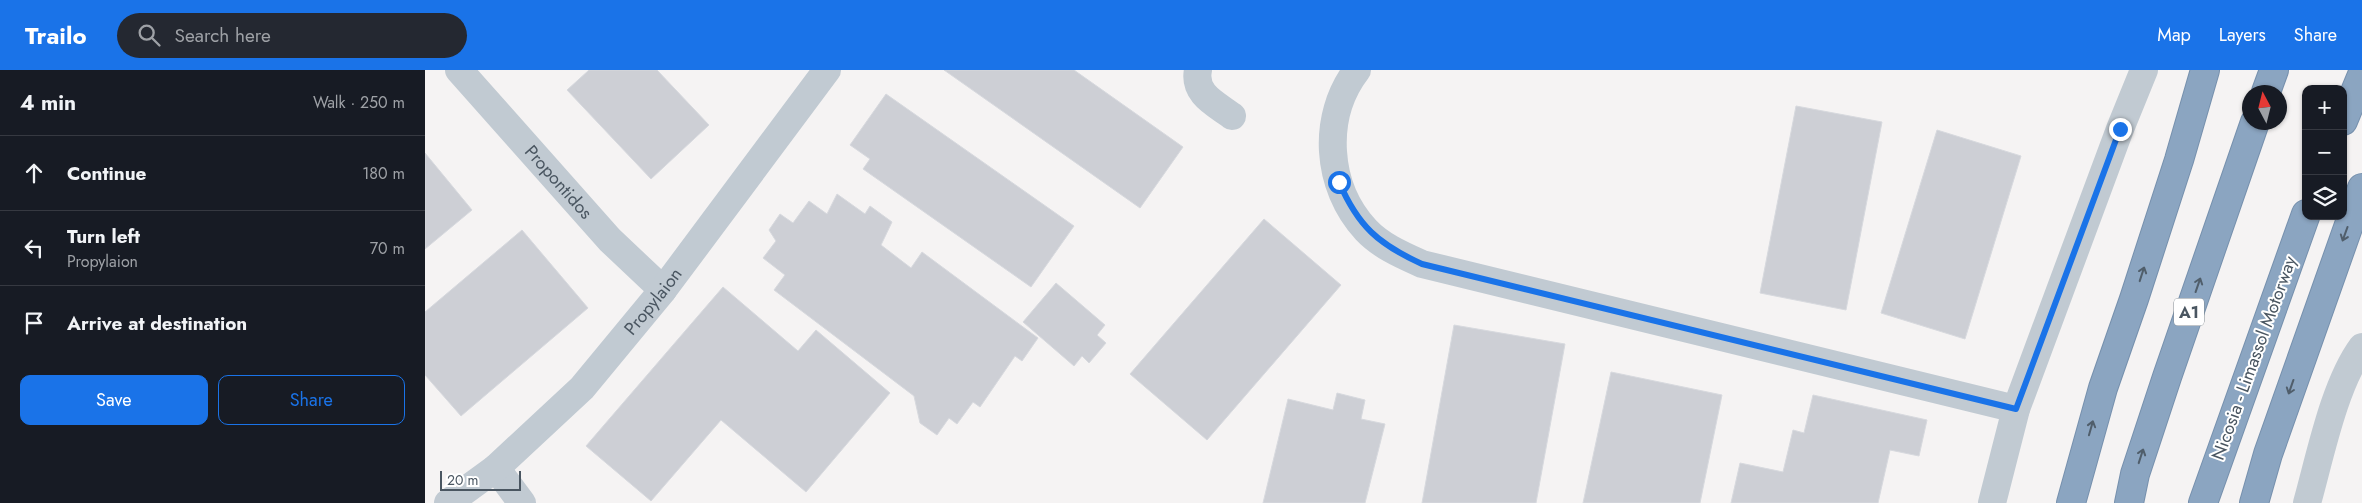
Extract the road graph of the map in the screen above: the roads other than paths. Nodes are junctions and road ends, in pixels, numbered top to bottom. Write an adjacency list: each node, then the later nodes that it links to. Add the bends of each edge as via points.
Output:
1 (459, 70): 17 (street, Propontidos, via 610,240)
2 (827, 70): 17 (street, Propylaion)
3 (1198, 70): 12 (street, via 1199,88 1204,96)
4 (1357, 70): 19 (street, via 1343,93 1332,129 1337,174 1356,217 1367,230 1400,254 1422,264)
5 (2145, 70): 19 (street)
6 (2205, 70): 14 (highway)
7 (2215, 70): 14 (highway)
8 (2274, 70): 10 (highway)
9 (2362, 75): 11 (highway)
10 (2269, 85)
11 (2347, 111)
12 (1232, 116)
13 (2252, 130): 25 (highway, A1, one-way to 13, via 2135,474 2167,377)
14 (2179, 160): 24 (highway, one-way to 14, via 2103,388)
15 (2362, 188): 27 (highway, one-way to 27, via 2267,454)
16 (2304, 220): 26 (highway, Nicosia - Limassol Motorway)
17 (663, 290): 20 (street, Propylaion, via 582,388)
18 (2362, 347): 28 (street, via 2341,384)
19 (2016, 409): 23 (street)
20 (497, 468): 21 (street, Propylaion); 22 (street)
21 (448, 503)
22 (522, 503)
23 (1992, 503)
24 (2071, 503)
25 (2129, 503)
26 (2203, 503)
27 (2254, 503)
28 (2307, 503)

